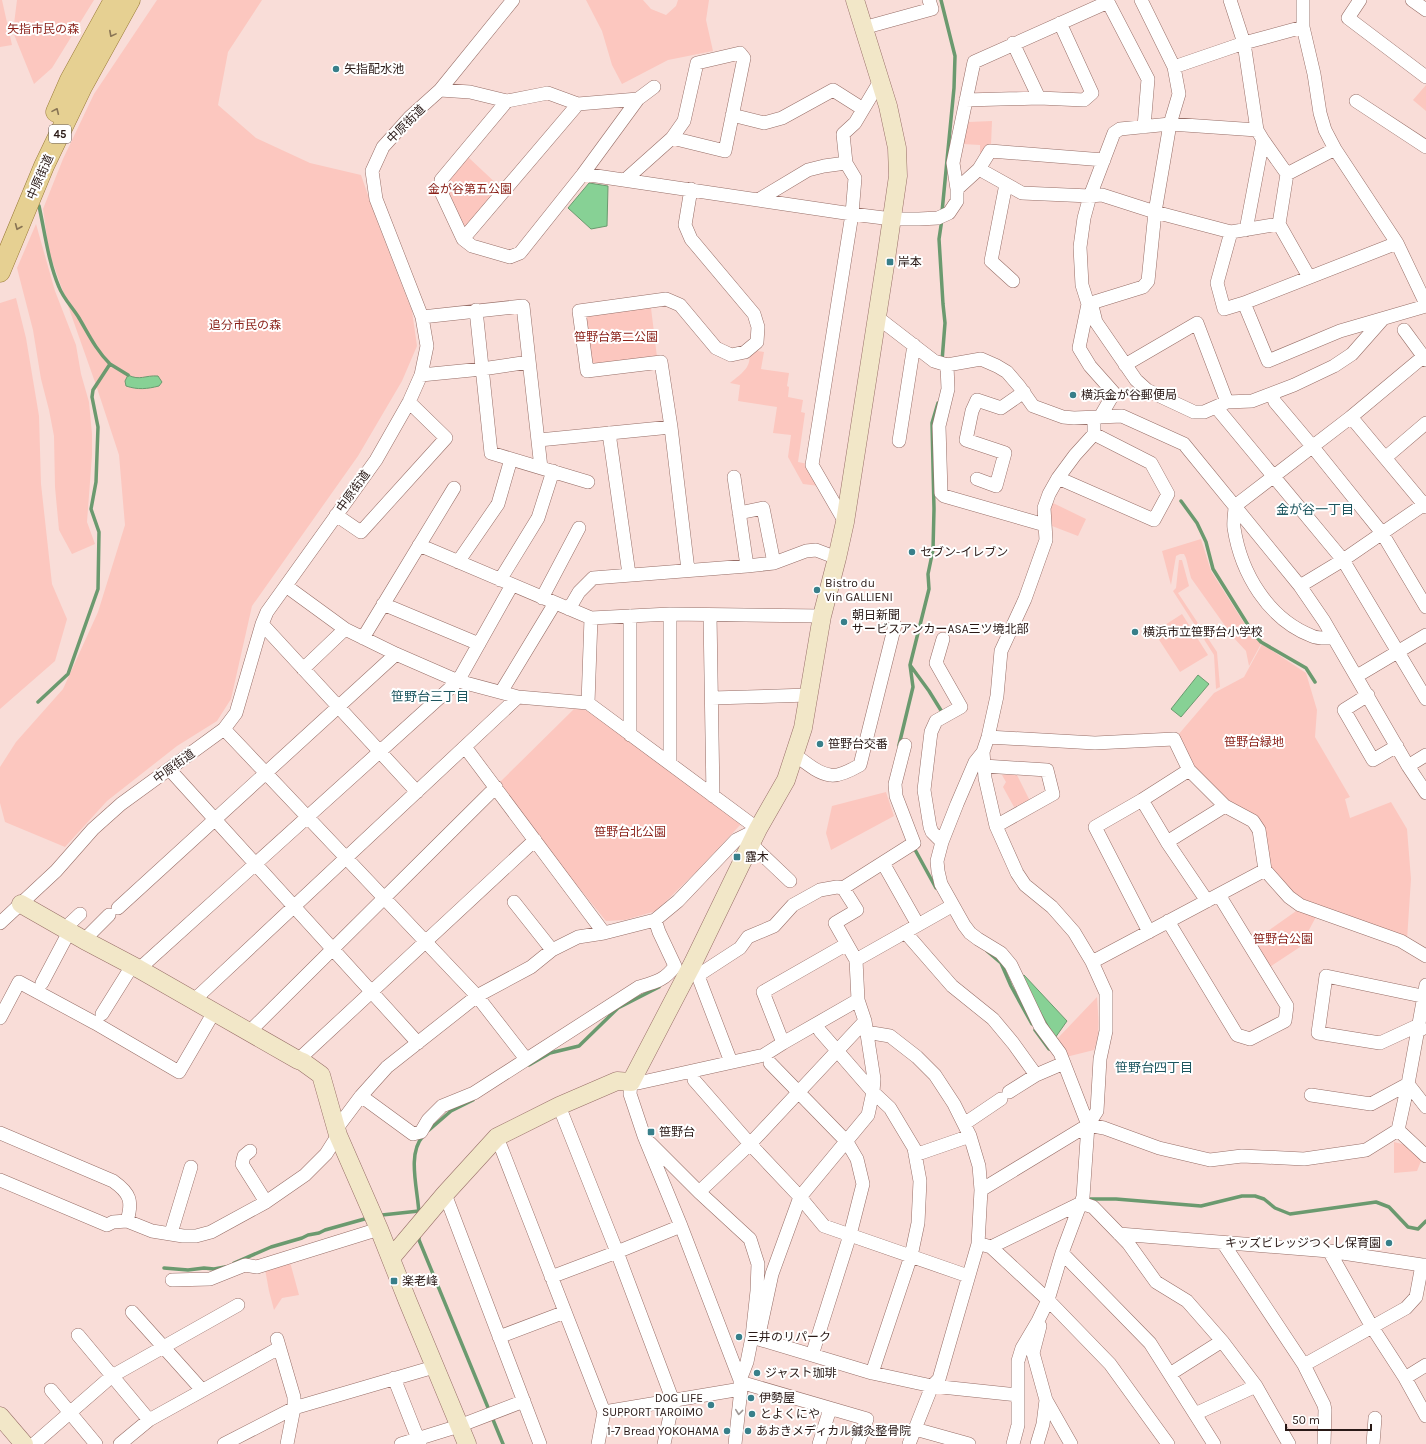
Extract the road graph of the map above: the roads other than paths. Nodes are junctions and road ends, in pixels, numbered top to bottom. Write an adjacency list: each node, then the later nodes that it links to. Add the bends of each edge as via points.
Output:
1 (114, 0): 53 (main road, 中原街道 / 45, one-way to 1, via 70,80)
2 (130, 0): 56 (main road, 中原街道 / 45, one-way to 56, via 82,88 44,166)
3 (512, 0): 21 (street, 中原街道)
4 (855, 0): 14 (street)
5 (929, 0): 14 (street, via 932,9)
6 (1141, 0): 17 (street)
7 (1230, 0): 16 (street)
8 (1303, 0): 13 (street)
9 (1360, 0): 18 (street, via 1348,18)
10 (1412, 0): 11 (street)
11 (1426, 10)
12 (1060, 23): 15 (street); 22 (street, via 1092,93 1084,100); 31 (street, via 1108,2 1148,78)
13 (1303, 27): 16 (street); 35 (street, via 1320,113)
14 (863, 28): 19 (street)
15 (1013, 43): 22 (street); 24 (street, via 974,62)
16 (1244, 44): 17 (street); 32 (street)
17 (1174, 67): 30 (street, via 1179,94)
18 (1426, 77)
19 (880, 80): 28 (street); 49 (street, via 897,148 898,176)
20 (654, 87): 23 (street)
21 (440, 90): 25 (street, via 470,92); 63 (street, 中原街道, via 410,117 383,147 372,171 376,199)
22 (1039, 98): 24 (street)
23 (638, 99): 27 (street); 39 (street)
24 (966, 100): 44 (street, via 953,163)
25 (507, 101): 27 (street, via 548,93); 54 (street, via 440,180 442,194)
26 (1356, 101): 34 (street)
27 (578, 104): 54 (street)
28 (863, 109): 29 (street, via 833,90 782,118 764,123); 37 (street, via 855,123 843,134)
29 (732, 116): 33 (street, via 725,151); 33 (street, via 744,58 740,53 697,63 684,121)
30 (1170, 124): 31 (street); 32 (street); 47 (street)
31 (1144, 128): 36 (street, via 1120,129 1114,133)
32 (1260, 135): 40 (street); 51 (street)
33 (672, 138): 41 (street)
34 (1426, 147)
35 (1335, 149): 40 (street); 55 (street)
36 (1104, 160): 38 (street, via 990,151); 45 (street)
37 (846, 163): 46 (street, via 808,170); 48 (street, via 855,178)
38 (979, 169): 42 (street); 44 (street)
39 (583, 174): 41 (street); 54 (street, via 520,253 510,257 472,246)
40 (1287, 174): 50 (street)
41 (625, 180): 43 (street)
42 (1006, 184): 45 (street, via 1022,193); 58 (street, via 991,260)
43 (691, 189): 46 (street); 81 (street, via 685,225 691,239 754,314 758,327 757,342 745,352 731,355 716,348 680,304 666,299 579,311 587,371 661,362)
44 (957, 189): 49 (street, via 957,201 949,213 938,218)
45 (1090, 196): 47 (street, via 1102,195); 61 (street, via 1080,247 1082,285)
46 (758, 200): 48 (street)
47 (1155, 212): 52 (street); 61 (street, via 1148,281 1143,287)
48 (852, 214): 49 (street); 100 (street, via 812,465)
49 (892, 219): 64 (street)
50 (1279, 224): 51 (street); 57 (street)
51 (1246, 230): 52 (street)
52 (1231, 232): 60 (street, via 1217,283 1224,309)
53 (0, 236)
54 (463, 239)
55 (1396, 243): 57 (street); 59 (street)
56 (0, 272)
57 (1309, 277): 60 (street)
58 (1013, 281)
59 (1425, 298): 65 (street)
60 (1244, 303): 65 (street, via 1268,361 1340,331)
61 (1088, 304): 71 (street, via 1093,310 1096,322); 79 (street, via 1079,348 1090,366 1114,393)
62 (476, 310): 63 (street); 69 (street, via 523,306); 72 (street)
63 (422, 318): 73 (street, 中原街道, via 427,346)
64 (877, 318): 67 (street); 100 (street)
65 (1391, 318): 75 (street, via 1352,354 1334,366)
66 (1404, 330): 68 (street)
67 (914, 345): 70 (street, via 934,361); 85 (street)
68 (1425, 359): 78 (street)
69 (529, 362): 72 (street); 84 (street)
70 (947, 365): 74 (street, via 981,359 1007,372); 101 (street, via 948,389 939,426 941,493)
71 (1125, 365): 77 (street, via 1147,390 1194,412 1204,412); 77 (street, via 1197,324)
72 (482, 369): 73 (street); 88 (street, via 491,454)
73 (421, 375): 76 (street, 中原街道)
74 (1024, 392): 79 (street, via 1033,406 1063,418); 93 (street, via 1001,408 977,400 966,440 1004,453 996,486)
75 (1272, 394): 77 (street, via 1252,401); 86 (street, via 1275,402)
76 (409, 402): 99 (street, 中原街道, via 376,460); 99 (street, via 446,438 361,532)
77 (1221, 404): 90 (street)
78 (1351, 417): 86 (street); 87 (street)
79 (1097, 418): 83 (street); 97 (street, via 1122,416 1184,444)
80 (1426, 423): 87 (street)
81 (671, 427): 82 (street); 110 (street)
82 (609, 433): 84 (street); 111 (street)
83 (1094, 434): 92 (street); 92 (street, via 1151,463 1168,494 1154,520)
84 (539, 440): 89 (street)
85 (898, 441)
86 (1312, 446): 90 (street); 103 (street)
87 (1385, 458): 96 (street)
88 (511, 459): 89 (street); 107 (street, via 498,504)
89 (547, 470): 94 (street); 112 (street, via 538,518)
90 (1274, 476): 97 (street); 106 (street)
91 (734, 477): 98 (street)
92 (1058, 478): 101 (street, via 1044,508)
93 (977, 479)
94 (588, 482)
95 (454, 488): 104 (street)
96 (1426, 505): 103 (street)
97 (1236, 506): 114 (street); 130 (street, via 1234,527 1245,566 1265,600 1287,622 1313,637)
98 (739, 513): 108 (street, via 763,508); 109 (street)
99 (336, 515): 113 (street, 中原街道)
100 (844, 522): 105 (street)
101 (1045, 525): 148 (street, via 1046,540 1025,599 1001,651 997,696)
102 (579, 528): 115 (street)
103 (1382, 533): 106 (street); 118 (street)
104 (419, 545): 107 (street); 117 (street)
105 (837, 558): 108 (street, via 816,550 806,551); 123 (street)
106 (1343, 560): 114 (street); 133 (street)
107 (458, 562): 112 (street)
108 (774, 563): 109 (street)
109 (747, 566): 110 (street)
110 (688, 570): 111 (street)
111 (629, 574): 119 (street, via 592,578 579,592)
112 (506, 582): 115 (street); 132 (street)
113 (286, 586): 125 (street, 中原街道, via 267,612); 127 (street)
114 (1300, 586): 130 (street)
115 (542, 598): 116 (street)
116 (555, 603): 119 (street); 138 (street)
117 (384, 604): 129 (street); 132 (street)
118 (1426, 607)
119 (569, 609): 124 (street)
120 (670, 614): 121 (street); 122 (street); 156 (street)
121 (710, 615): 123 (street); 142 (street)
122 (630, 616): 124 (street); 147 (street)
123 (822, 616): 139 (street)
124 (591, 618): 144 (street)
125 (262, 624): 135 (street); 146 (street, 中原街道, via 236,713)
126 (895, 624): 154 (street, via 860,765 832,776 817,770)
127 (345, 629): 129 (street); 135 (street)
128 (1426, 634): 133 (street)
129 (363, 638): 134 (street)
130 (1334, 638): 136 (street)
131 (943, 639): 173 (street, via 936,663 961,707 936,721 931,732 924,790 930,827)
132 (479, 644): 137 (street)
133 (1397, 652): 136 (street); 143 (street)
134 (396, 654): 137 (street); 145 (street)
135 (304, 669): 145 (street)
136 (1356, 676): 140 (street)
137 (458, 680): 138 (street); 152 (street)
138 (501, 692): 141 (street)
139 (809, 695): 142 (street); 154 (street, via 803,728)
140 (1368, 695): 150 (street); 150 (street, via 1344,710 1373,760)
141 (518, 697): 144 (street); 151 (street)
142 (712, 698): 165 (street)
143 (1426, 699)
144 (588, 703): 147 (street)
145 (338, 707): 152 (street); 161 (street)
146 (224, 729): 159 (street, 中原街道); 161 (street)
147 (630, 735): 156 (street)
148 (988, 737): 153 (street); 160 (street, via 1095,743 1174,739)
149 (905, 745): 177 (street, via 895,784 896,796 914,843)
150 (1397, 746): 158 (street)
151 (465, 747): 162 (street); 163 (street)
152 (380, 751): 163 (street); 168 (street)
153 (983, 752): 157 (street); 173 (street, via 975,762)
154 (794, 754): 171 (street, via 786,780)
155 (1426, 755): 158 (street)
156 (670, 763): 165 (street)
157 (984, 766): 170 (street); 170 (street, via 1047,770 1053,794)
158 (1408, 766): 164 (street)
159 (170, 770): 169 (street); 185 (street, 中原街道, via 121,804 93,829 56,871)
160 (1189, 770): 166 (street); 167 (street)
161 (266, 773): 168 (street); 169 (street)
162 (496, 787): 172 (street); 182 (street)
163 (417, 792): 175 (street)
164 (1426, 793)
165 (713, 796): 171 (street)
166 (1142, 800): 174 (street); 194 (street, via 1095,827)
167 (1226, 806): 174 (street); 178 (street, via 1253,821 1259,830)
168 (307, 817): 175 (street); 176 (street)
169 (215, 819): 176 (street); 196 (street, via 113,912)
170 (996, 826): 203 (street, via 1025,885 1064,920)
171 (754, 836): 179 (street); 189 (street, via 736,840 678,901); 205 (street)
172 (535, 840): 195 (street); 197 (street)
173 (942, 842): 187 (street, via 937,861 938,871 941,884)
174 (1167, 842): 183 (street)
175 (346, 858): 182 (street); 186 (street)
176 (255, 864): 186 (street); 204 (street)
177 (883, 864): 180 (street); 192 (street)
178 (1266, 870): 181 (street); 201 (street, via 1289,897 1300,905 1401,941)
179 (790, 881)
180 (843, 888): 198 (street, via 857,910 835,923); 205 (street, via 820,890 793,905 774,926 748,937 740,948)
181 (1219, 895): 183 (street); 190 (street, via 1287,1006 1285,1021 1250,1039 1237,1035)
182 (384, 898): 197 (street); 199 (street)
183 (1207, 901): 190 (street)
184 (514, 902): 200 (street)
185 (21, 904): 191 (street, 中原街道); 196 (street)
186 (294, 907): 199 (street); 211 (street)
187 (953, 907): 192 (street); 226 (street, via 970,933 1007,959 1040,1026 1060,1053)
188 (80, 914): 196 (street)
189 (655, 920): 195 (street); 205 (street, via 659,932)
190 (1168, 921): 194 (street)
191 (0, 923)
192 (918, 925): 193 (street)
193 (905, 932): 202 (street); 227 (street, via 952,986 993,1019)
194 (1149, 932): 203 (street)
195 (604, 933): 200 (street, via 578,937)
196 (73, 934): 204 (street); 206 (street)
197 (425, 942): 207 (street); 209 (street)
198 (847, 944): 202 (street); 220 (street, via 763,992)
199 (332, 949): 207 (street); 218 (street)
200 (552, 950): 209 (street, via 531,967)
201 (1426, 956)
202 (856, 960): 210 (street)
203 (1092, 962): 237 (street, via 1106,992 1106,1031 1100,1059 1097,1111)
204 (135, 967): 211 (street); 213 (street)
205 (688, 969): 222 (street, via 640,987); 224 (street); 229 (street)
206 (42, 983)
207 (371, 992): 219 (street); 223 (street)
208 (1425, 993): 216 (street); 216 (street, via 1326,976 1318,1033 1380,1043)
209 (477, 996): 219 (street); 222 (street)
210 (858, 1000): 215 (street); 220 (street)
211 (193, 1001): 212 (street)
212 (214, 1012): 214 (street, via 179,1072 19,982); 218 (street)
213 (102, 1014)
214 (0, 1018)
215 (866, 1026): 221 (street); 232 (street, via 874,1079); 238 (street, via 890,1036 935,1075)
216 (1422, 1029): 230 (street)
217 (820, 1031): 221 (street)
218 (249, 1032): 223 (street)
219 (418, 1043): 234 (street, via 387,1067)
220 (783, 1043): 224 (street, via 764,1056)
221 (837, 1050): 231 (street); 232 (street)
222 (526, 1059): 234 (street, via 474,1093 442,1106 420,1132 413,1134)
223 (298, 1060): 240 (street, via 321,1075)
224 (731, 1062): 229 (street, via 638,1083)
225 (770, 1063): 231 (street)
226 (1064, 1064): 227 (street); 237 (street)
227 (1036, 1075): 238 (street, via 1005,1095)
228 (694, 1080): 245 (street)
229 (631, 1082): 235 (street, via 618,1081); 243 (street, via 630,1094)
230 (1408, 1084): 233 (street, via 1371,1104); 236 (street); 239 (street)
231 (798, 1092): 244 (street); 245 (street)
232 (873, 1092): 244 (street, via 868,1115); 247 (street, via 890,1108 914,1148)
233 (1311, 1095)
234 (361, 1096): 240 (street)
235 (558, 1106): 242 (street); 267 (street)
236 (1426, 1107)
237 (1088, 1125): 239 (street, via 1104,1128 1159,1148 1210,1160 1366,1150); 251 (street); 256 (street)
238 (967, 1130): 247 (street); 251 (street, via 979,1166)
239 (1398, 1130): 248 (street)
240 (338, 1131): 255 (street, via 326,1154 305,1175); 259 (street)
241 (0, 1133): 257 (street, via 113,1181 124,1189 128,1196 130,1209)
242 (497, 1137): 253 (street); 273 (street)
243 (645, 1138): 252 (street); 258 (street)
244 (847, 1142): 254 (street); 262 (street, via 857,1159 863,1184)
245 (750, 1144): 252 (street); 254 (street)
246 (244, 1152): 255 (street, via 242,1164)
247 (915, 1156): 269 (street, via 920,1181 918,1223)
248 (1426, 1156)
249 (191, 1167): 260 (street)
250 (0, 1180): 257 (street, via 107,1225)
251 (981, 1190): 264 (street)
252 (699, 1192): 283 (street, via 750,1239 758,1264)
253 (445, 1194): 270 (street); 282 (street)
254 (800, 1197): 262 (street, via 824,1226); 283 (street, via 772,1274)
255 (266, 1202): 260 (street, via 211,1232 196,1236)
256 (1081, 1203): 261 (street, via 1093,1207); 265 (street); 268 (street)
257 (127, 1220): 260 (street, via 152,1231)
258 (681, 1226): 267 (street); 295 (street)
259 (379, 1229): 270 (street); 274 (street, via 257,1267 246,1265 210,1279)
260 (171, 1233)
261 (1119, 1234): 263 (street); 284 (street, via 1128,1242 1156,1282 1187,1301)
262 (850, 1235): 269 (street); 286 (street)
263 (1223, 1243): 266 (street); 287 (street)
264 (978, 1244): 265 (street); 272 (street)
265 (991, 1247): 275 (street)
266 (1329, 1251): 271 (street); 280 (street)
267 (617, 1252): 273 (street); 303 (street)
268 (1062, 1253): 275 (street); 291 (street, via 1150,1343)
269 (911, 1256): 272 (street); 290 (street)
270 (390, 1258): 289 (street)
271 (1424, 1265): 280 (street, via 1416,1296 1406,1308)
272 (968, 1276): 296 (street, via 939,1379)
273 (551, 1277): 278 (street)
274 (172, 1280)
275 (1048, 1300): 279 (street); 335 (street, via 1110,1364)
276 (238, 1305): 285 (street)
277 (132, 1312): 285 (street)
278 (565, 1312): 282 (street); 307 (street)
279 (1038, 1321): 300 (street, via 1022,1348 1018,1361); 301 (street, via 1040,1326 1033,1353)
280 (1372, 1327): 287 (street); 294 (street)
281 (78, 1335): 292 (street)
282 (500, 1337): 302 (street)
283 (755, 1338): 286 (street); 295 (street)
284 (1222, 1341): 291 (street); 297 (street)
285 (163, 1347): 292 (street); 299 (street)
286 (812, 1355): 290 (street)
287 (1304, 1365): 338 (street, via 1324,1405)
288 (1426, 1365): 294 (street)
289 (434, 1366): 293 (street); 313 (street)
290 (872, 1373): 296 (street)
291 (1170, 1374): 308 (street)
292 (112, 1376): 306 (street); 312 (street)
293 (394, 1378): 304 (street); 315 (street)
294 (1404, 1378): 310 (street)
295 (740, 1384): 303 (street); 305 (street); 327 (street, one-way to 327)
296 (932, 1386): 300 (street); 314 (street)
297 (1256, 1386): 308 (street); 337 (street)
298 (51, 1390): 306 (street)
299 (202, 1390): 304 (street, via 278,1344 294,1397); 312 (street)
300 (1018, 1395): 332 (street, via 1018,1425)
301 (1046, 1400): 333 (street); 334 (street)
302 (524, 1401): 313 (street); 324 (street)
303 (673, 1401): 307 (street); 326 (street)
304 (294, 1408): 320 (street); 321 (street)
305 (830, 1409): 328 (street); 329 (street, via 867,1419)
306 (69, 1412): 317 (street); 318 (street)
307 (604, 1412): 325 (street)
308 (1195, 1414): 336 (street)
309 (0, 1416): 316 (street)
310 (1426, 1416)
311 (1375, 1418): 339 (street)
312 (149, 1420): 319 (street)
313 (459, 1426): 315 (street); 323 (street)
314 (915, 1429): 330 (street); 331 (street)
315 (419, 1442): 322 (street)
316 (24, 1444)
317 (34, 1444)
318 (96, 1444)
319 (120, 1444)
320 (224, 1444)
321 (287, 1444)
322 (401, 1444)
323 (467, 1444)
324 (540, 1444)
325 (598, 1444)
326 (664, 1444)
327 (735, 1444)
328 (820, 1444)
329 (858, 1444)
330 (909, 1444)
331 (969, 1444)
332 (1013, 1444)
333 (1037, 1444)
334 (1072, 1444)
335 (1168, 1444)
336 (1214, 1444)
337 (1287, 1444)
338 (1324, 1444)
339 (1373, 1444)

